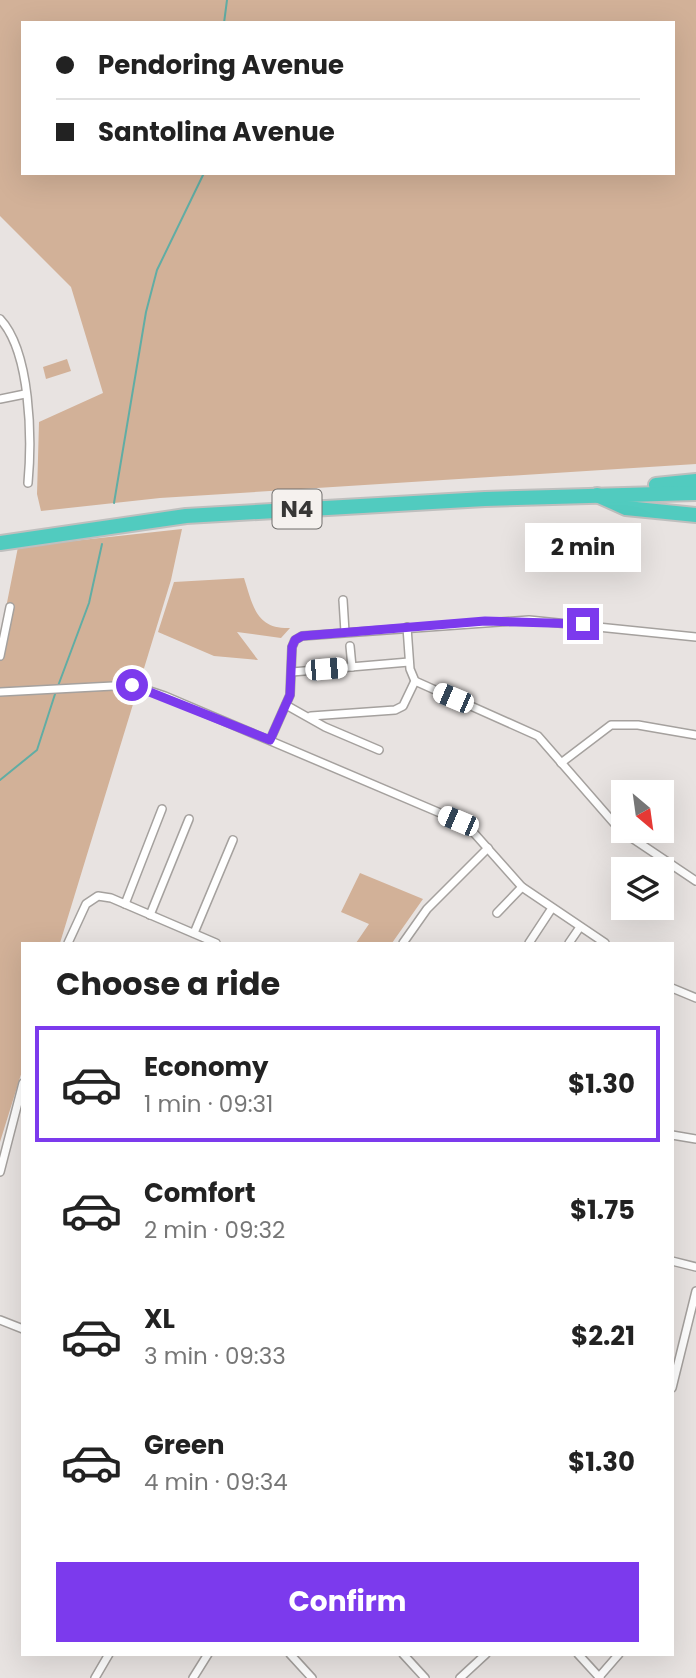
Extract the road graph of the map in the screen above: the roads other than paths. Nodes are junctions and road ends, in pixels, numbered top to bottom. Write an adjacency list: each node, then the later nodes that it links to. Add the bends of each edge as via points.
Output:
1 (0, 319): 2 (street, via 15,343)
2 (25, 394): 3 (street); 5 (street, via 30,438)
3 (0, 399)
4 (696, 481): 7 (highway)
5 (27, 483)
6 (696, 493): 7 (highway, N4)
7 (596, 494): 8 (highway, via 626,508); 9 (highway, N4, via 186,516)
8 (696, 514)
9 (0, 543)
10 (343, 600): 13 (street)
11 (10, 607): 16 (street)
12 (407, 627): 13 (street); 14 (street, via 529,620); 17 (street)
13 (345, 632): 19 (street, via 295,640)
14 (696, 637)
15 (350, 646): 18 (street)
16 (0, 656)
17 (409, 662): 18 (street); 20 (street)
18 (352, 667): 19 (street)
19 (292, 672): 22 (street)
20 (415, 681): 23 (street, via 403,706 395,710); 27 (street, via 523,727 538,736)
21 (0, 690): 25 (street, via 132,685)
22 (286, 705): 23 (street); 25 (street)
23 (311, 716): 26 (street, via 325,727)
24 (696, 735): 27 (street, via 611,725)
25 (270, 740): 31 (street, via 466,824)
26 (379, 750)
27 (561, 763): 32 (street, via 620,830)
28 (162, 809): 34 (street)
29 (189, 819): 37 (street)
30 (233, 840): 39 (street)
31 (488, 848): 33 (street); 42 (street, via 427,909)
32 (696, 881)
33 (523, 887): 35 (street); 36 (street)
34 (125, 905): 37 (street); 40 (street, via 108,897 93,897 78,917)
35 (552, 908): 38 (street); 43 (street)
36 (497, 913)
37 (150, 915): 39 (street)
38 (580, 927): 44 (street); 45 (street)
39 (194, 933): 41 (street)
40 (68, 942)
41 (214, 942)
42 (404, 942)
43 (529, 942)
44 (570, 942)
45 (603, 942)
46 (674, 989): 47 (street)
47 (696, 998)
48 (21, 1091): 51 (street)
49 (674, 1135): 50 (street)
50 (696, 1139)
51 (0, 1172)
52 (674, 1262): 53 (street)
53 (696, 1267)
54 (696, 1291): 57 (street)
55 (0, 1320): 56 (street)
56 (21, 1328)
57 (676, 1352): 58 (street)
58 (674, 1370)
59 (108, 1656): 67 (street)
60 (207, 1656): 68 (street)
61 (292, 1656): 66 (street)
62 (405, 1656): 69 (street)
63 (484, 1656): 70 (street)
64 (580, 1656): 71 (street)
65 (617, 1656): 71 (street)
66 (311, 1677)
67 (95, 1678)
68 (193, 1678)
69 (425, 1678)
70 (460, 1678)
71 (599, 1678)

